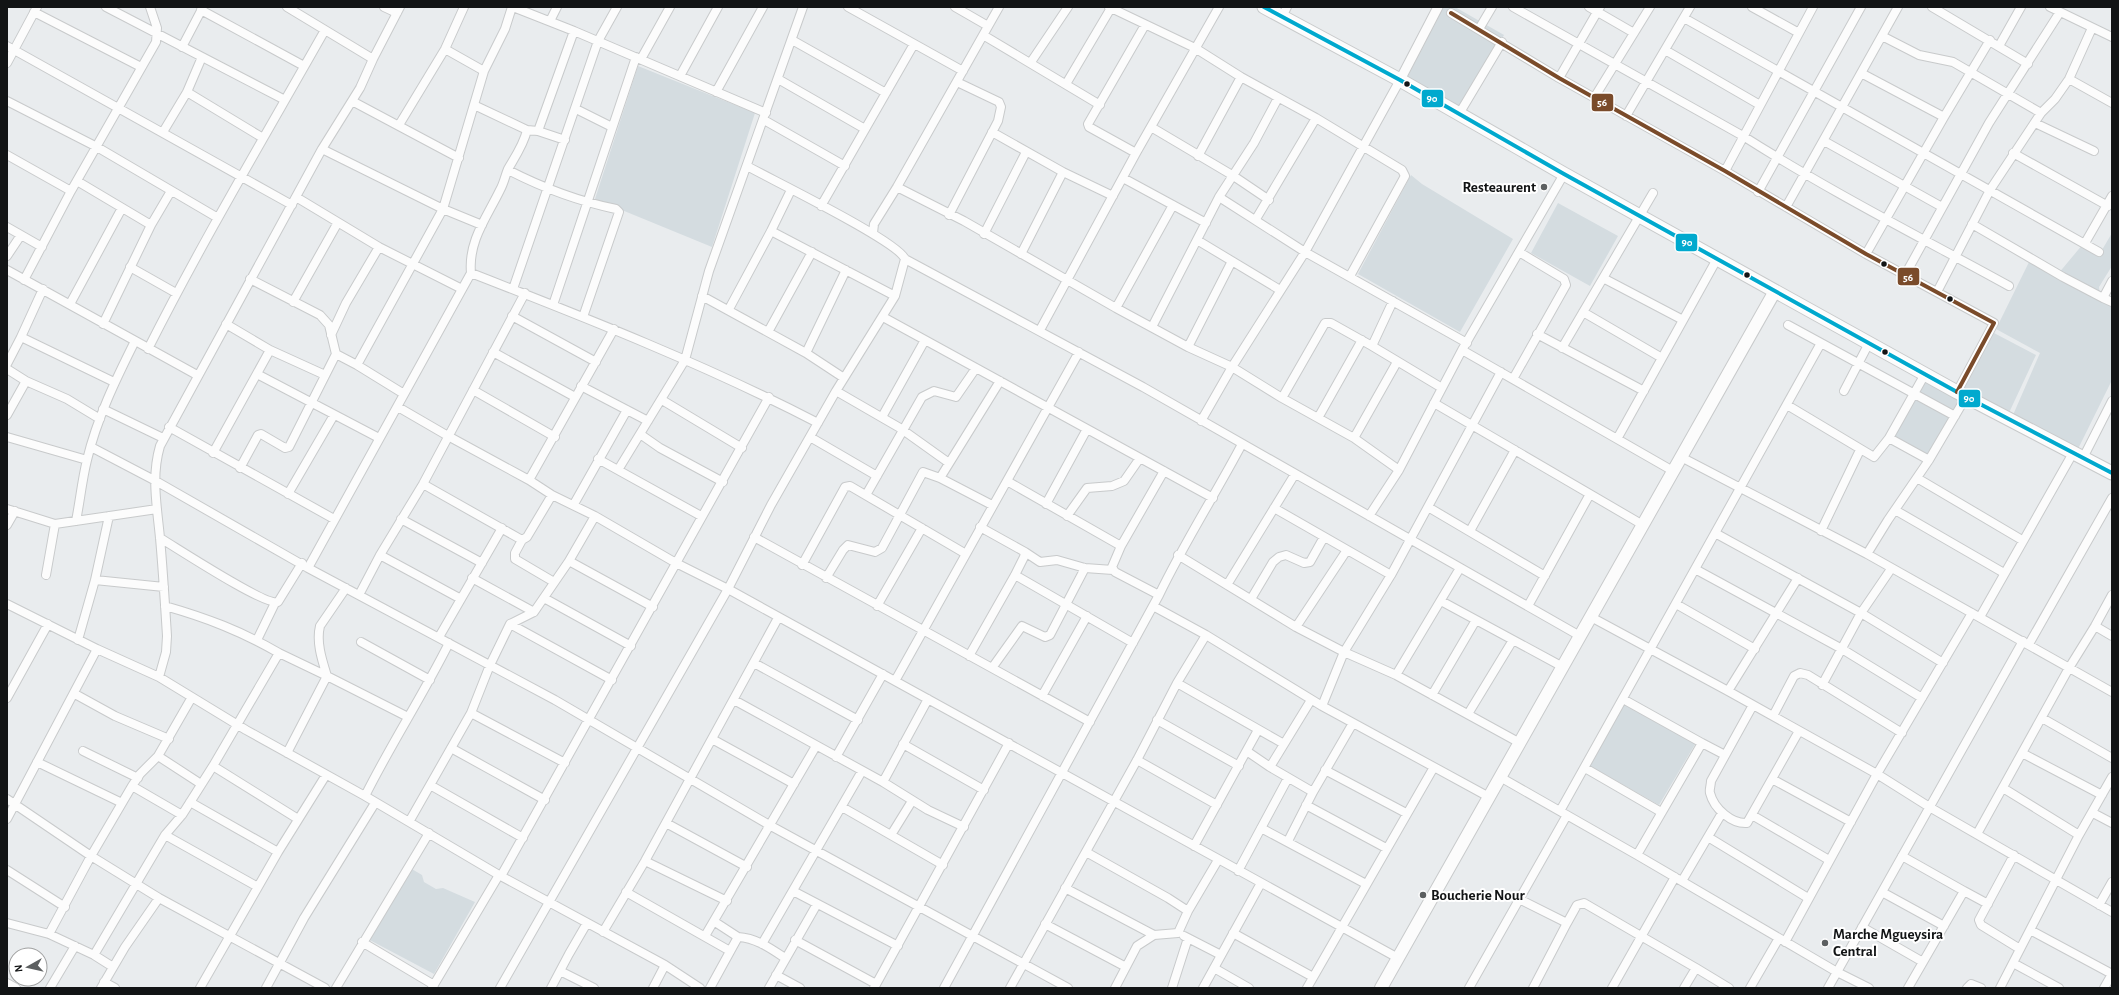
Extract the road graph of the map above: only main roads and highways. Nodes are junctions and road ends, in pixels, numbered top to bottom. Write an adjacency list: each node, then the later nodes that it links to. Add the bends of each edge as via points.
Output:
1 (1264, 7): 2 (highway)
2 (1284, 12): 3 (highway, via 1564,174)
3 (1775, 291): 4 (highway, via 1961,394); 5 (main road)
4 (2112, 473)
5 (1381, 988)

